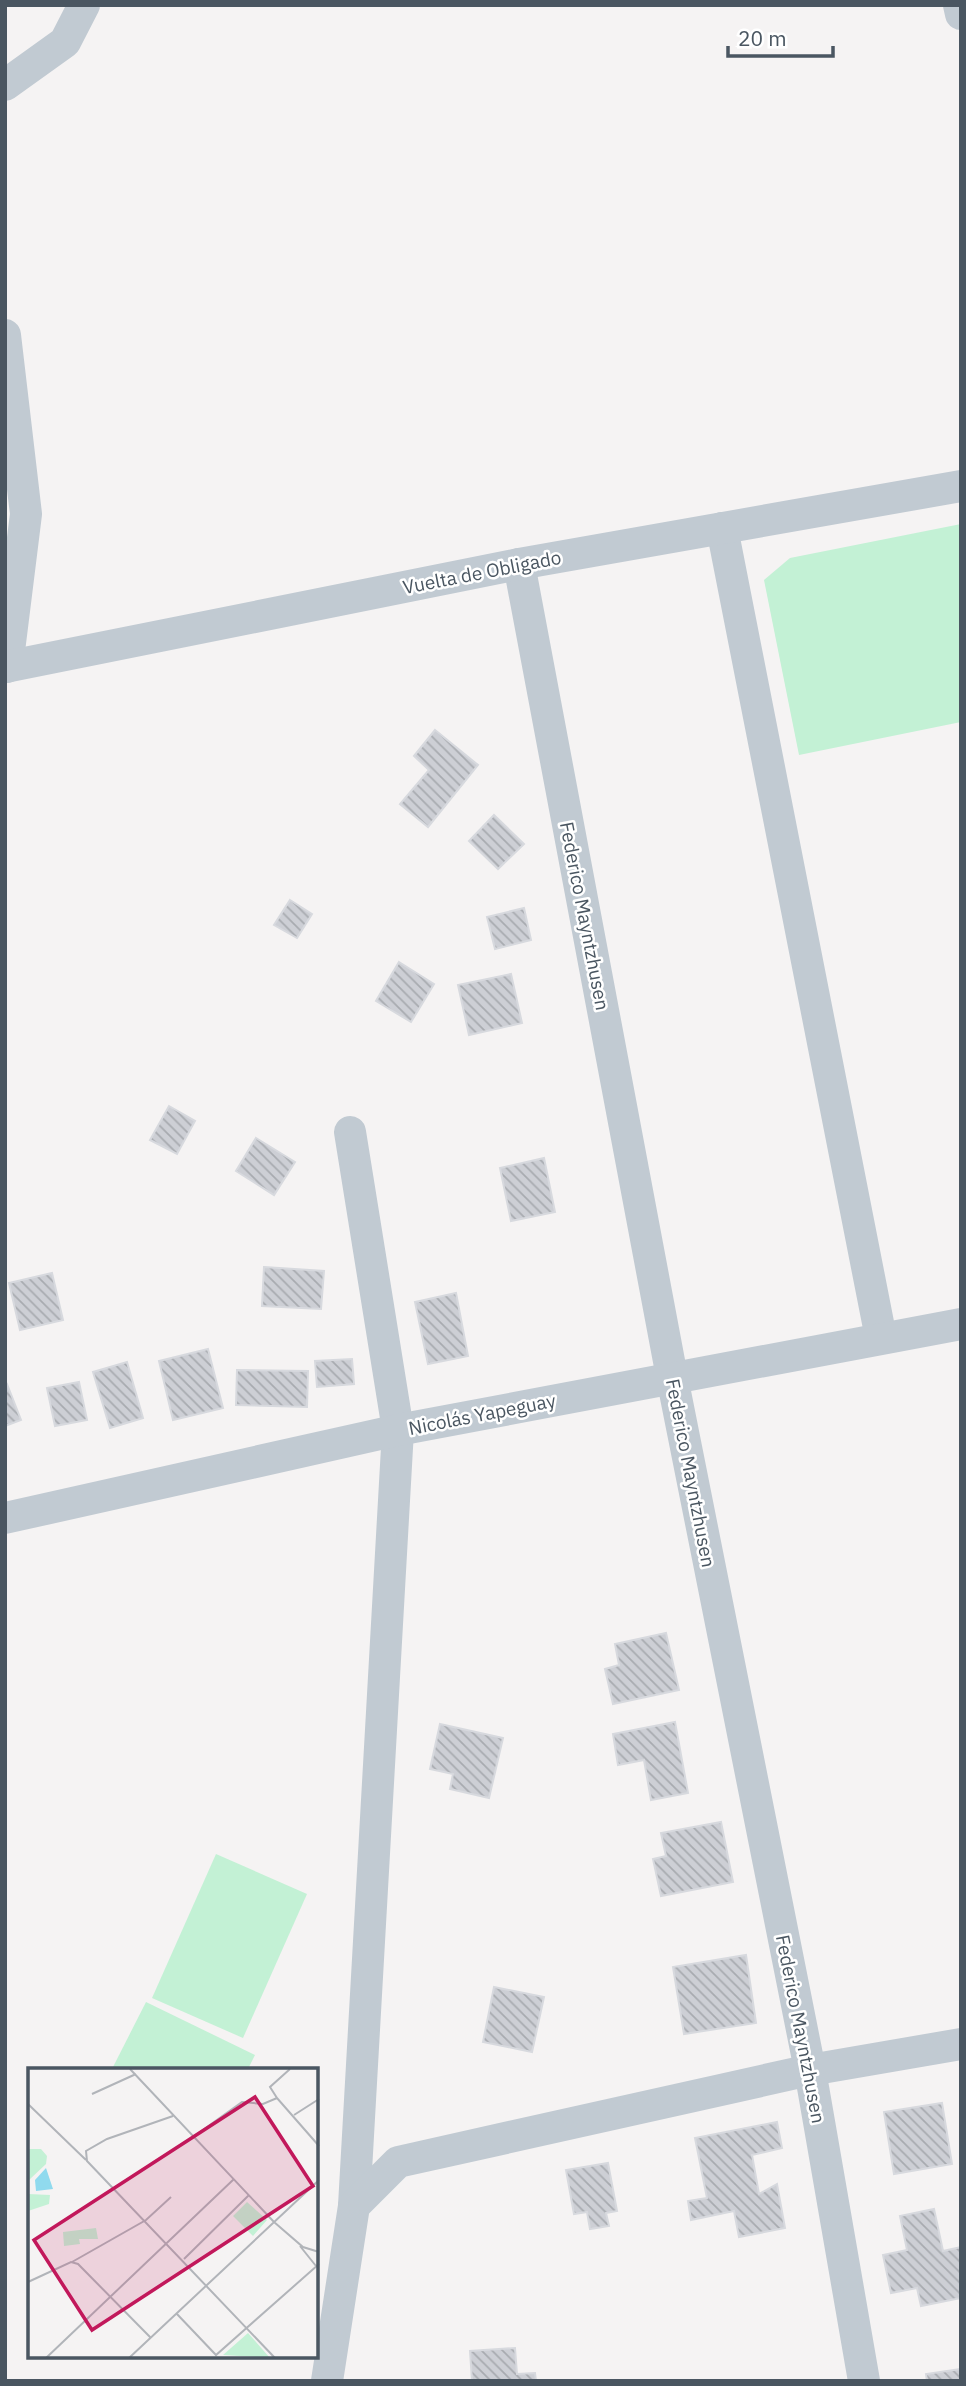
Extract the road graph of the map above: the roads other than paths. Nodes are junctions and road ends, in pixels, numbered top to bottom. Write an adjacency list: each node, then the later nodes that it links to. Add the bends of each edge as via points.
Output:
1 (84, 5): 4 (street, via 65,41)
2 (959, 5): 3 (street)
3 (961, 15)
4 (5, 85)
5 (5, 335): 9 (street, via 26,514)
6 (961, 486): 7 (street, Vuelta de Obligado)
7 (722, 528): 8 (street, Vuelta de Obligado); 12 (street)
8 (519, 564): 9 (street, Vuelta de Obligado); 13 (street, Federico Mayntzhusen)
9 (6, 667)
10 (350, 1132): 14 (street)
11 (961, 1324): 12 (street, Nicolás Yapeguay)
12 (881, 1338): 13 (street, Nicolás Yapeguay)
13 (672, 1377): 14 (street, Nicolás Yapeguay); 17 (street, Federico Mayntzhusen)
14 (398, 1430): 15 (street, Nicolás Yapeguay); 18 (street)
15 (5, 1518)
16 (961, 2043): 17 (street)
17 (810, 2070): 18 (street, via 398,2162); 20 (street, Federico Mayntzhusen)
18 (354, 2206): 19 (street)
19 (327, 2381)
20 (864, 2381)

